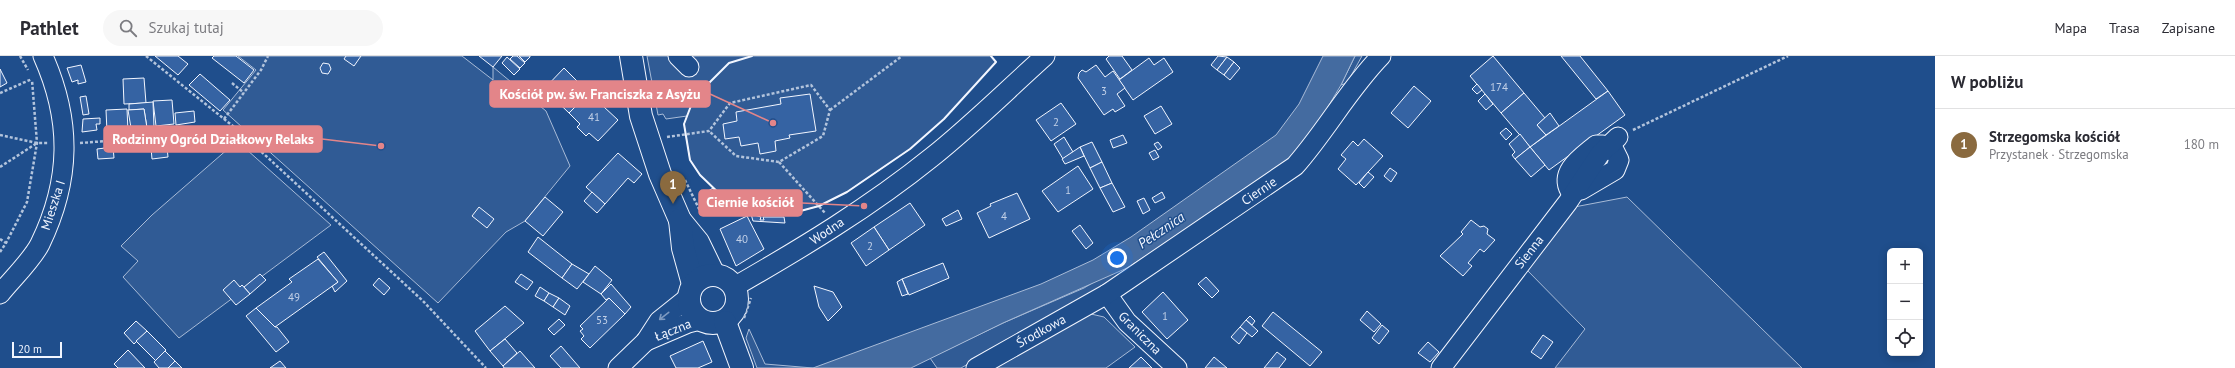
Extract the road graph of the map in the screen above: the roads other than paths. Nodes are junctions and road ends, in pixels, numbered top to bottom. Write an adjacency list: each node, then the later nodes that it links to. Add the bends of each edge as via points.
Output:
1 (43, 56): 10 (street, Mieszka I, via 59,99 65,144 62,186 39,245)
2 (631, 56): 6 (main road, via 643,123 660,174)
3 (1045, 56): 8 (street, Wodna, via 911,173 835,226)
4 (1380, 56): 11 (street, Ciernie, via 1295,166)
5 (1614, 142): 19 (street, Sienna, via 1600,154 1575,192)
6 (680, 220): 7 (main road, via 698,242); 9 (main road)
7 (714, 275): 8 (main road, via 722,276); 9 (main road, via 703,276)
8 (734, 287): 13 (main road, via 737,296 732,314)
9 (691, 290): 12 (main road, via 690,307); 14 (street, Łączna, one-way to 14, via 659,320)
10 (0, 294)
11 (1107, 294): 17 (street, Środkowa); 18 (street, Graniczna, via 1127,322)
12 (700, 320): 13 (main road, via 715,324); 14 (street, Łączna)
13 (734, 322): 16 (main road)
14 (646, 341): 15 (street, Łączna)
15 (618, 368)
16 (742, 368)
17 (976, 368)
18 (1177, 368)
19 (1441, 368)

